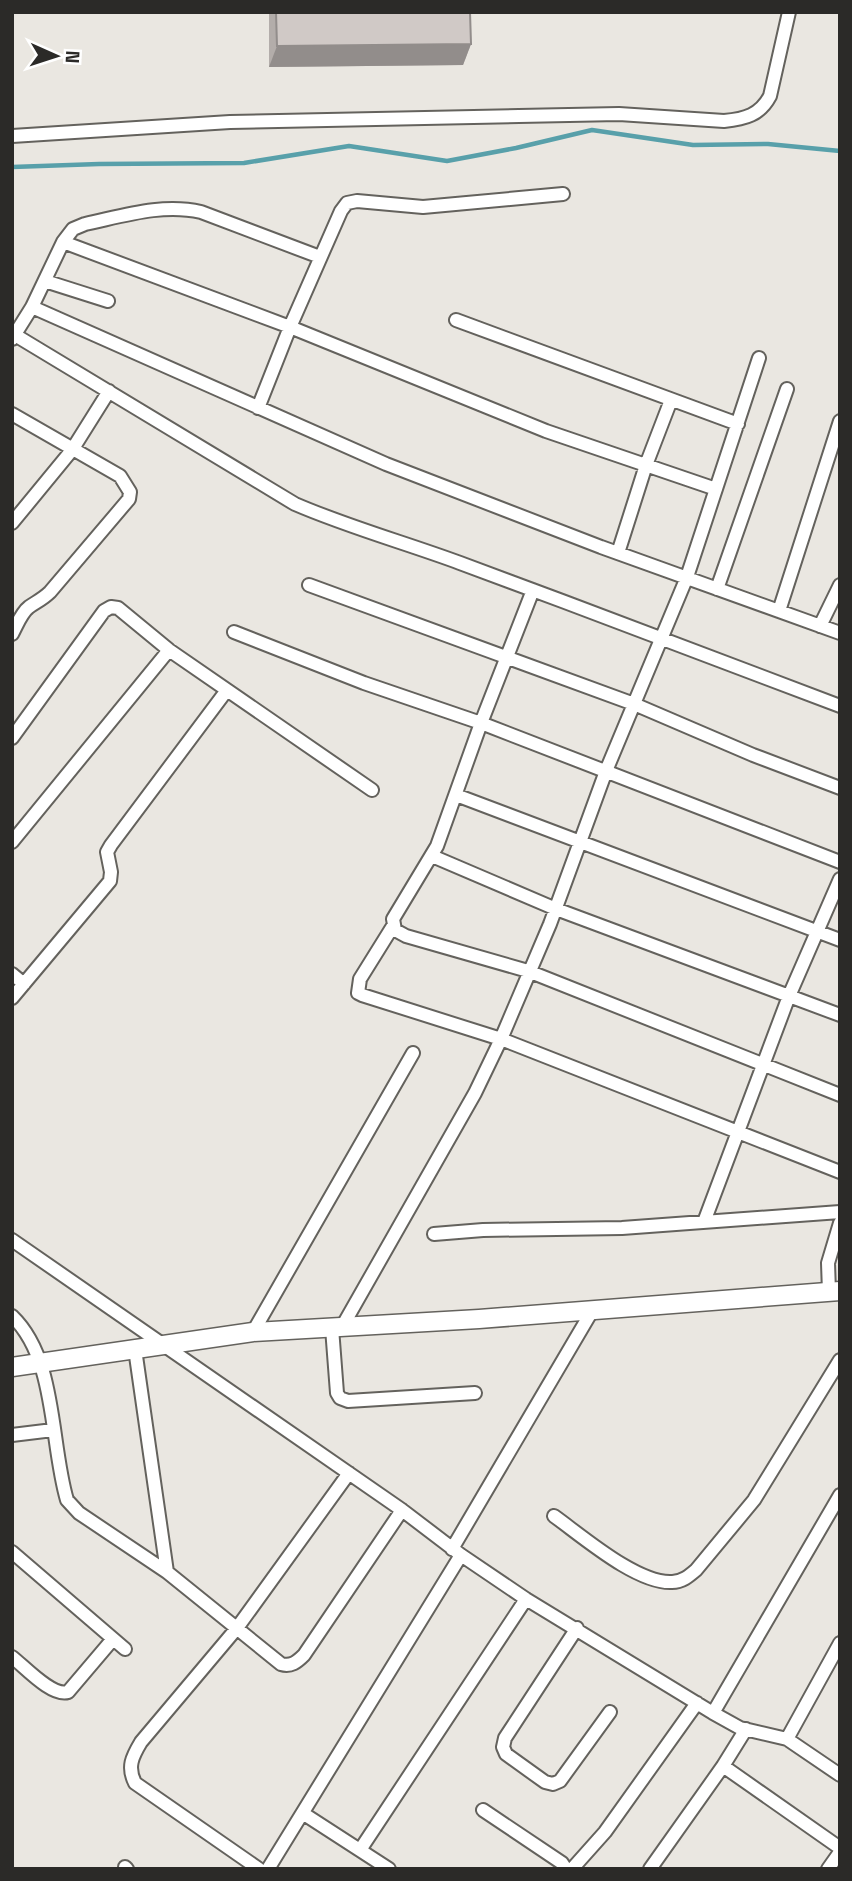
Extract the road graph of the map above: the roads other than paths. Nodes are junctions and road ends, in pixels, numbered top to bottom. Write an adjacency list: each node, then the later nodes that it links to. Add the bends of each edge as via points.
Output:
1 (789, 12): 2 (street, via 770,96 763,108 740,120 619,114 244,122)
2 (12, 136)
3 (563, 194): 5 (street, via 423,207 347,203)
4 (63, 242): 5 (street, via 73,229 85,224 185,208); 6 (street); 10 (street)
5 (320, 257): 10 (street)
6 (45, 281): 7 (street); 8 (street)
7 (108, 301)
8 (32, 307): 11 (street); 16 (street)
9 (456, 320): 15 (street)
10 (290, 327): 16 (street); 21 (street, via 546,431)
11 (14, 337): 14 (street)
12 (759, 358): 19 (street)
13 (787, 389): 29 (street)
14 (109, 391): 20 (street); 30 (street, via 295,504)
15 (671, 400): 19 (street); 21 (street)
16 (258, 408): 25 (street, via 386,464)
17 (12, 414): 20 (street)
18 (840, 421): 31 (street)
19 (737, 424): 22 (street)
20 (72, 450): 23 (street); 35 (street, via 120,476 129,499 50,592 21,616)
21 (646, 465): 22 (street); 25 (street)
22 (716, 489): 26 (street)
23 (17, 507): 24 (street)
24 (12, 523)
25 (618, 553): 26 (street)
26 (687, 578): 29 (street); 36 (street)
27 (840, 584): 32 (street)
28 (309, 585): 38 (street)
29 (718, 589): 31 (street)
30 (533, 590): 36 (street); 38 (street)
31 (779, 611): 32 (street)
32 (820, 626): 34 (street)
33 (234, 632): 42 (street)
34 (840, 633)
35 (12, 634)
36 (660, 637): 40 (street); 41 (street)
37 (169, 650): 39 (street); 43 (street, via 111,607); 48 (street)
38 (508, 657): 40 (street); 42 (street)
39 (227, 690): 46 (street); 59 (street, via 111,845 107,852 110,881)
40 (634, 704): 44 (street); 45 (street)
41 (840, 706)
42 (481, 723): 44 (street); 47 (street)
43 (12, 738)
44 (606, 771): 49 (street); 51 (street)
45 (840, 788)
46 (372, 790)
47 (456, 795): 49 (street); 50 (street)
48 (12, 842)
49 (582, 842): 53 (street); 55 (street)
50 (432, 856): 53 (street); 54 (street)
51 (840, 862)
52 (840, 879): 55 (street)
53 (556, 909): 57 (street); 60 (street)
54 (393, 926): 57 (street, via 406,936); 63 (street, via 360,979 358,993)
55 (817, 931): 56 (street); 60 (street)
56 (840, 940)
57 (528, 971): 63 (street); 65 (street)
58 (12, 974): 59 (street)
59 (24, 984): 61 (street)
60 (789, 996): 62 (street); 65 (street)
61 (12, 998)
62 (840, 1015)
63 (501, 1038): 67 (street); 77 (street, via 475,1093)
64 (413, 1053): 78 (street)
65 (764, 1065): 66 (street); 67 (street)
66 (840, 1095)
67 (739, 1132): 68 (street); 70 (street)
68 (840, 1172)
69 (840, 1212): 70 (street)
70 (704, 1222): 72 (street)
71 (840, 1223): 74 (street, via 828,1263)
72 (434, 1234)
73 (12, 1240): 79 (street)
74 (834, 1292): 75 (street)
75 (592, 1311): 77 (street); 92 (street)
76 (12, 1316): 82 (street, via 28,1335)
77 (337, 1327): 78 (street); 84 (street, via 340,1398)
78 (253, 1332): 79 (street)
79 (166, 1344): 80 (street); 87 (street)
80 (135, 1349): 82 (street); 93 (street)
81 (840, 1360): 90 (street, via 754,1500 686,1578 672,1582 625,1567)
82 (41, 1363): 83 (street); 85 (street)
83 (12, 1367)
84 (475, 1393)
85 (53, 1430): 86 (street); 93 (street, via 67,1500 79,1513)
86 (12, 1435)
87 (349, 1473): 89 (street); 95 (street)
88 (840, 1495): 103 (street)
89 (402, 1510): 92 (street); 95 (street, via 297,1662 281,1664)
90 (554, 1516)
91 (12, 1552): 97 (street)
92 (456, 1552): 94 (street); 109 (street)
93 (167, 1572): 95 (street)
94 (526, 1599): 96 (street); 110 (street)
95 (237, 1628): 112 (street, via 141,1742 131,1758 130,1773 135,1783)
96 (577, 1628): 101 (street); 102 (street, via 503,1747 506,1754 552,1784 560,1780)
97 (113, 1639): 99 (street); 100 (street, via 62,1694)
98 (840, 1643): 105 (street)
99 (125, 1649)
100 (12, 1657)
101 (697, 1703): 103 (street); 116 (street, via 605,1832)
102 (610, 1712)
103 (713, 1713): 104 (street)
104 (746, 1729): 105 (street); 106 (street)
105 (787, 1739): 107 (street)
106 (723, 1766): 111 (street); 117 (street)
107 (840, 1775)
108 (483, 1810): 115 (street)
109 (304, 1814): 110 (street); 113 (street)
110 (360, 1850): 114 (street)
111 (840, 1850): 118 (street)
112 (259, 1869)
113 (268, 1869)
114 (389, 1869)
115 (566, 1869)
116 (572, 1869)
117 (650, 1869)
118 (828, 1869)

